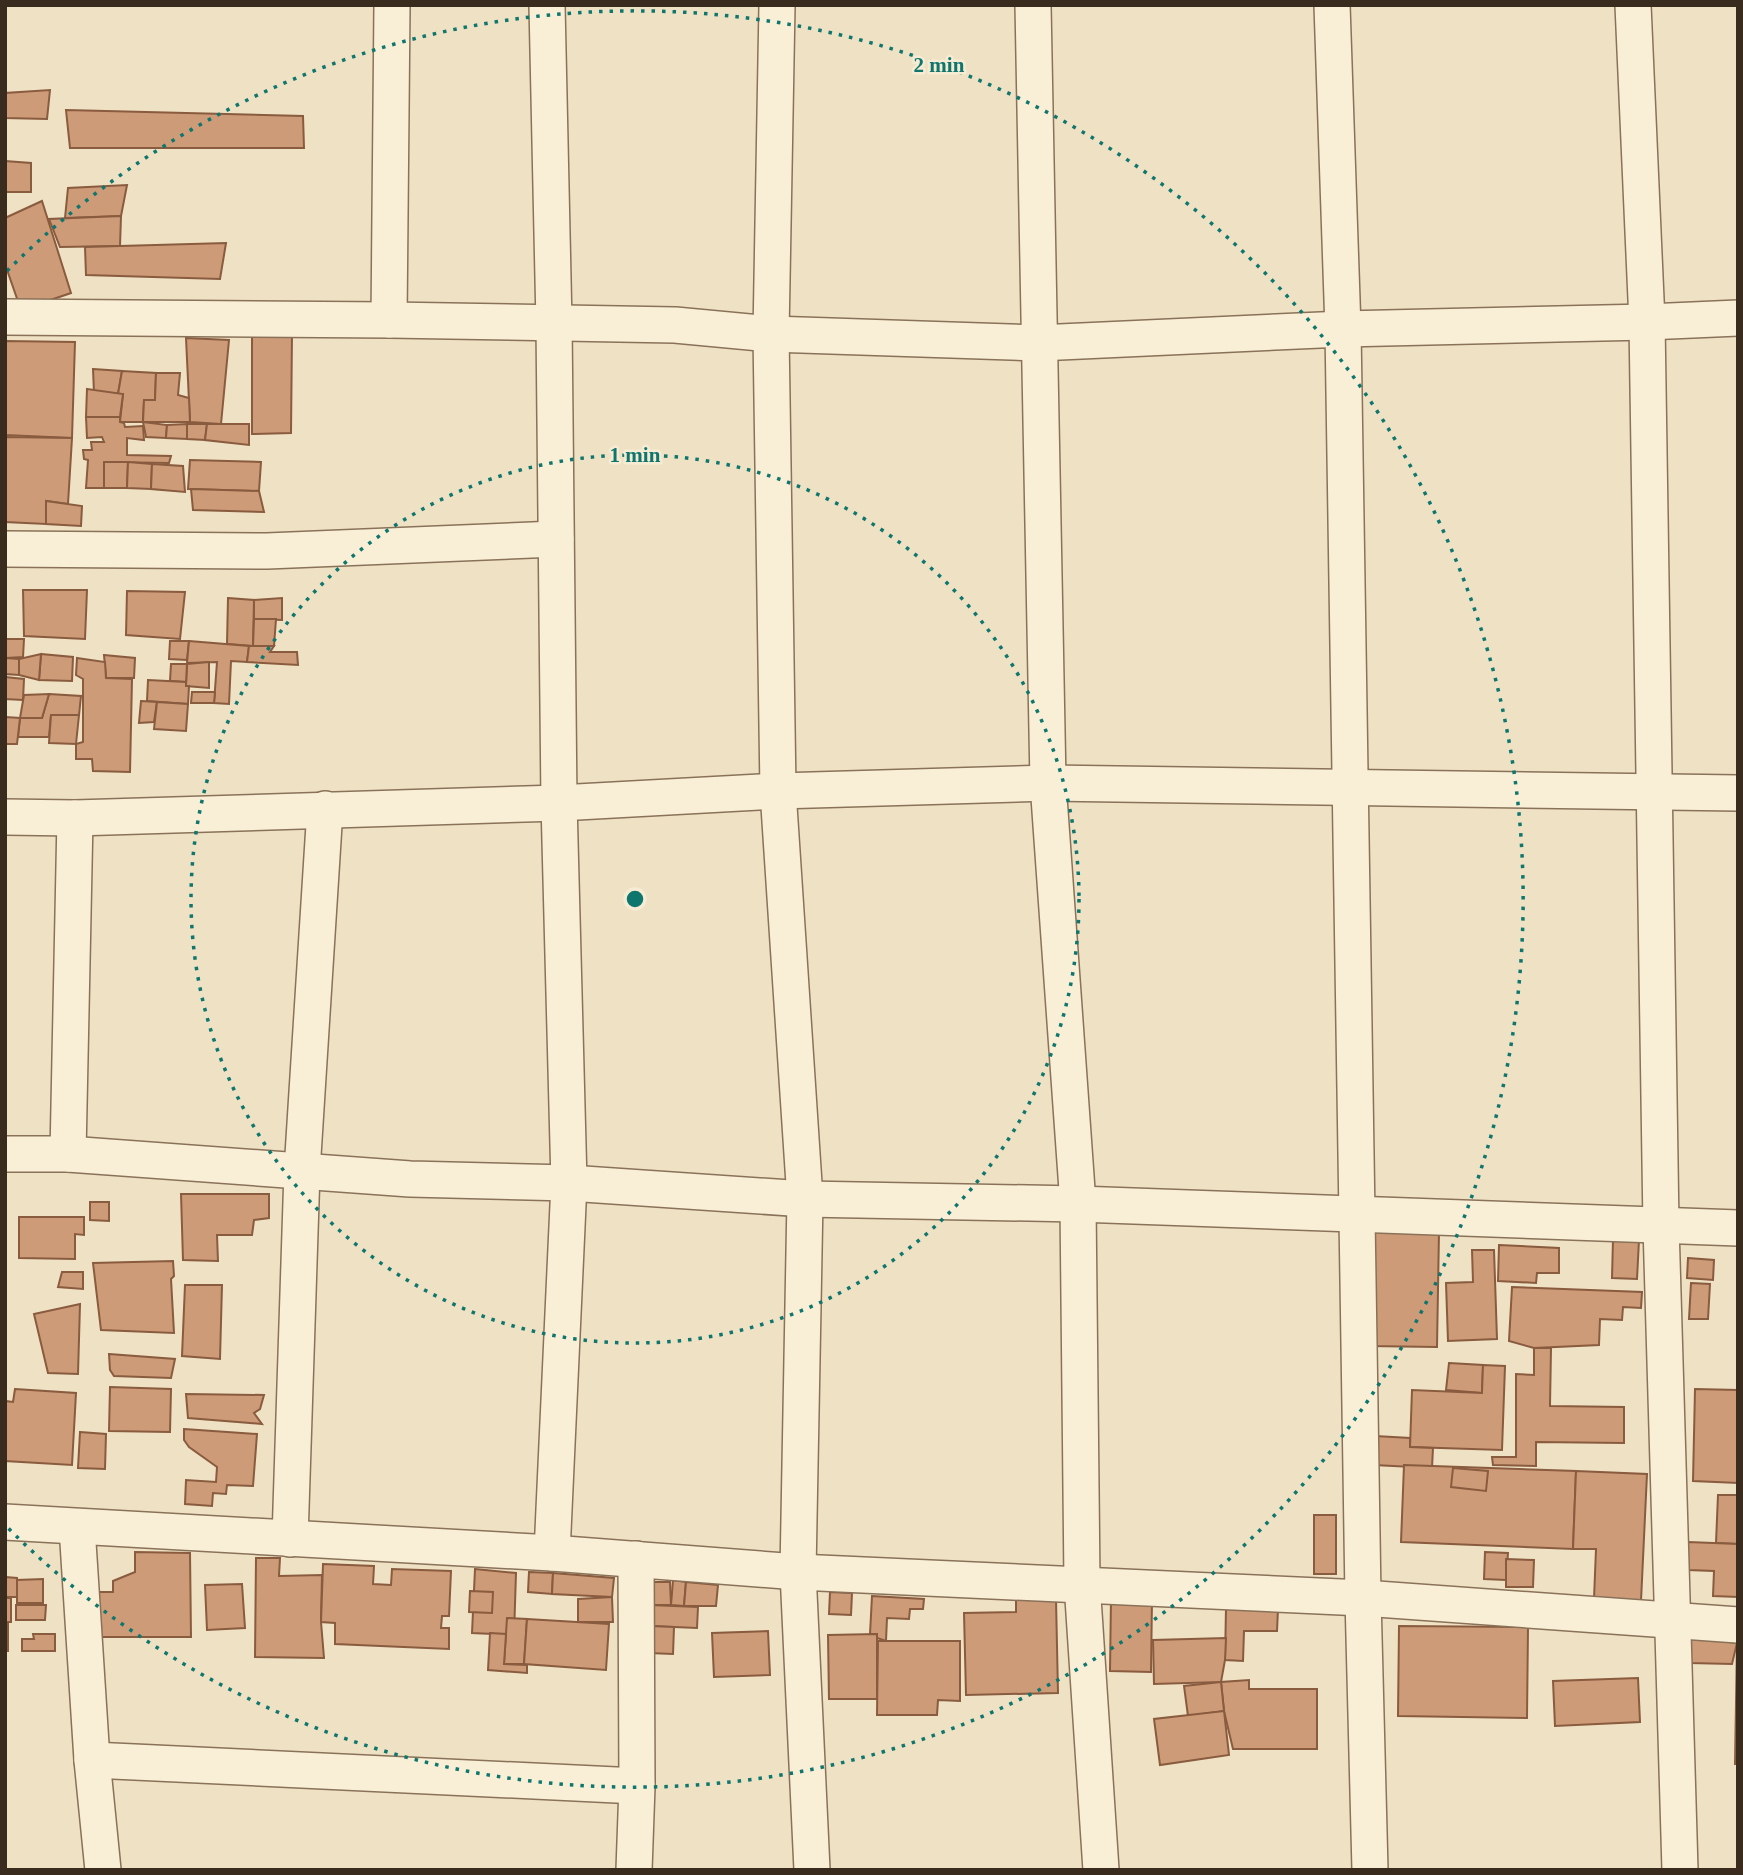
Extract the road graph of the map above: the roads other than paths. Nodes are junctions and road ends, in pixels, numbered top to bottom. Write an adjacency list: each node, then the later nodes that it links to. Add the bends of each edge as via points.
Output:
1 (392, 5): 9 (street)
2 (547, 5): 11 (street)
3 (777, 5): 13 (street)
4 (1033, 5): 14 (street)
5 (1332, 5): 12 (street)
6 (1633, 5): 10 (street)
7 (5, 317): 9 (street)
8 (1738, 318): 10 (street)
9 (389, 320): 11 (street)
10 (1647, 322): 12 (street); 20 (street)
11 (554, 324): 13 (street, via 674,325); 15 (street)
12 (1343, 329): 14 (street); 18 (street)
13 (771, 334): 14 (street); 19 (street)
14 (1038, 343): 17 (street)
15 (556, 539): 16 (street, via 267,551); 22 (street)
16 (5, 549)
17 (1048, 783): 18 (street); 19 (street); 31 (street)
18 (1351, 788): 20 (street); 32 (street)
19 (778, 791): 22 (street); 30 (street)
20 (1654, 792): 21 (street); 33 (street)
21 (1738, 793)
22 (559, 803): 23 (street); 29 (street)
23 (325, 810): 25 (street); 28 (street)
24 (5, 817): 25 (street)
25 (75, 818): 27 (street)
26 (5, 1154): 27 (street)
27 (68, 1154): 28 (street)
28 (302, 1171): 29 (street); 37 (street)
29 (569, 1183): 30 (street); 38 (street)
30 (805, 1199): 31 (street); 40 (street)
31 (1077, 1204): 32 (street); 41 (street)
32 (1357, 1214): 33 (street); 42 (street)
33 (1661, 1226): 34 (street); 43 (street)
34 (1738, 1228)
35 (5, 1522): 36 (street)
36 (77, 1527): 37 (street); 45 (street)
37 (290, 1539): 38 (street)
38 (552, 1553): 39 (street)
39 (636, 1559): 40 (street); 46 (street)
40 (798, 1572): 41 (street); 49 (street)
41 (1082, 1583): 42 (street); 50 (street)
42 (1363, 1598): 43 (street); 51 (street)
43 (1671, 1620): 44 (street); 52 (street)
44 (1738, 1625)
45 (92, 1760): 46 (street); 47 (street)
46 (637, 1786): 48 (street)
47 (103, 1870)
48 (634, 1870)
49 (812, 1870)
50 (1101, 1870)
51 (1370, 1870)
52 (1680, 1870)

